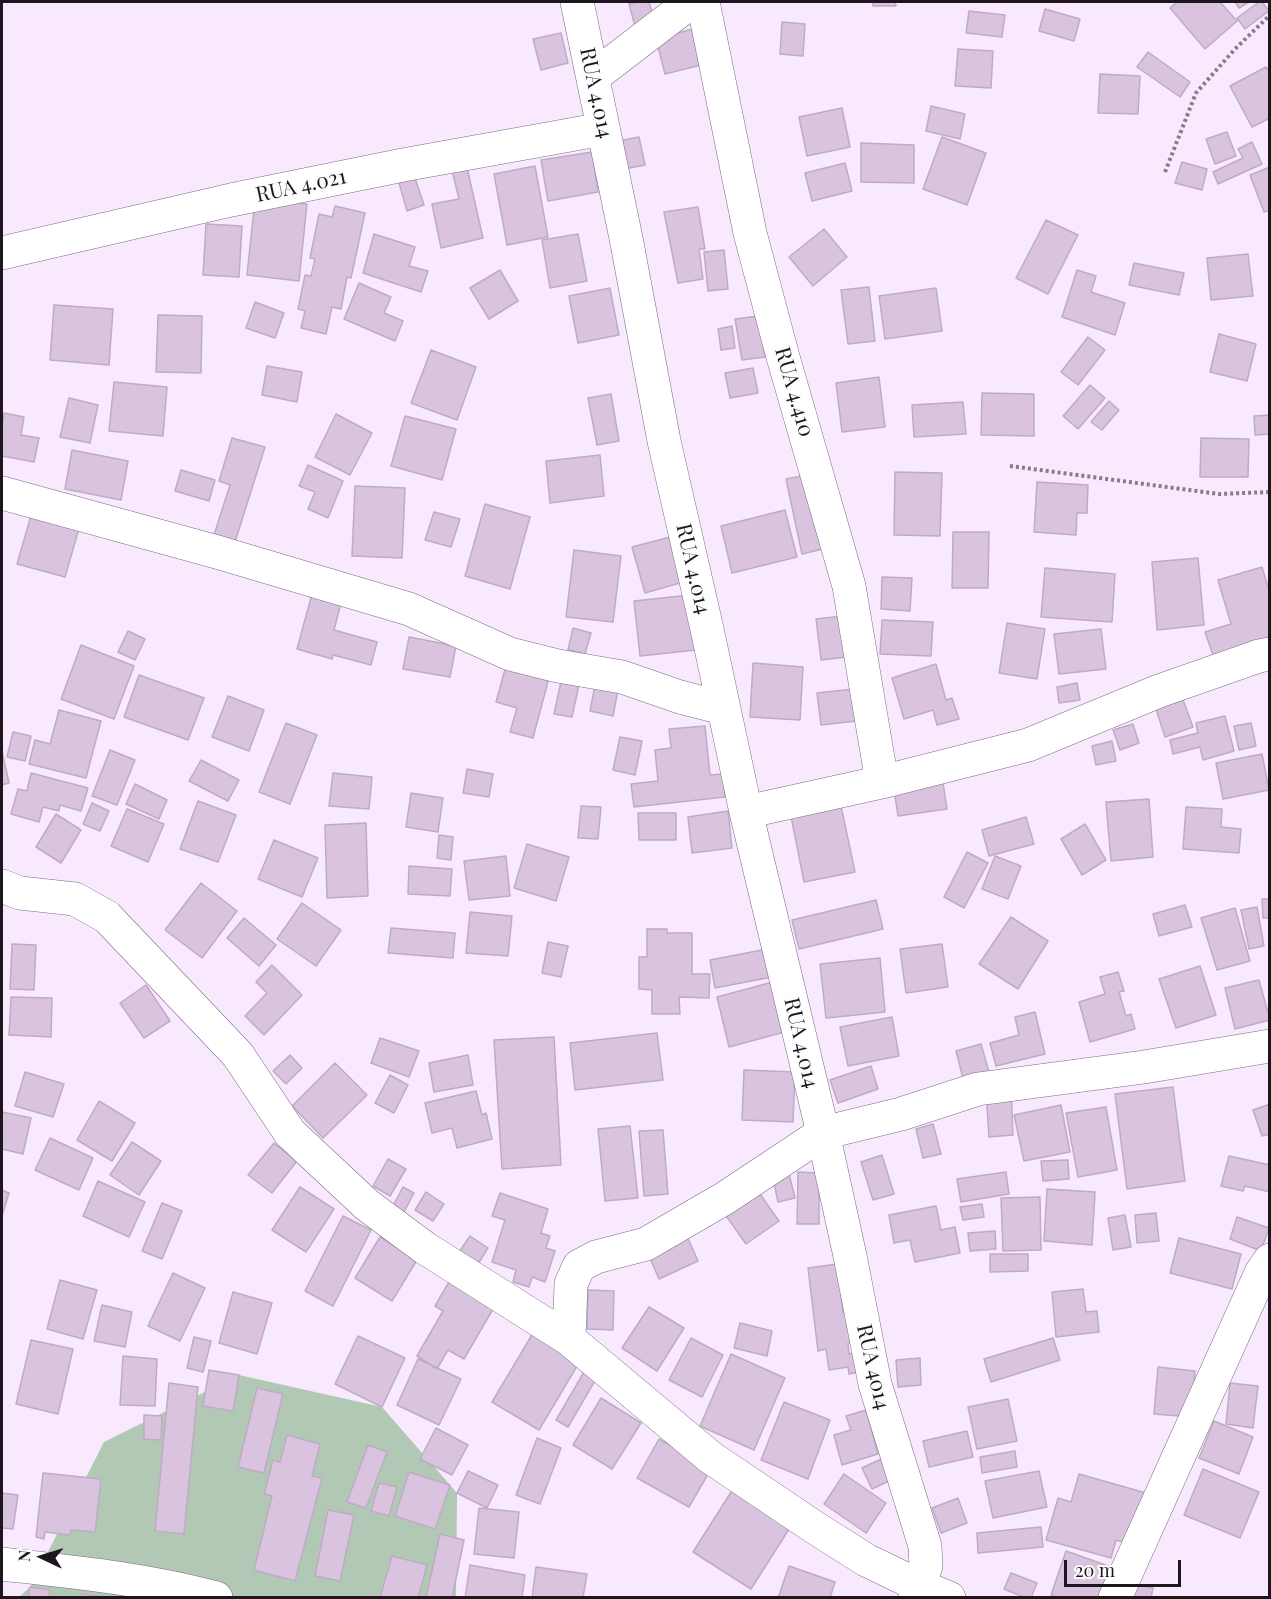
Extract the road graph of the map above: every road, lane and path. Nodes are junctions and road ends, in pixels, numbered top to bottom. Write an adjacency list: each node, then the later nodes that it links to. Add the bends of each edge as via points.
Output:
1 (577, 2): 5 (street, RUA 4.014)
2 (691, 2): 5 (street)
3 (703, 2): 14 (street, RUA 4.410, via 750,233 849,586)
4 (1269, 15): 7 (path, via 1196,93)
5 (592, 77): 6 (street, RUA 4.014)
6 (603, 129): 8 (street, RUA 4.021, via 323,181); 13 (street, RUA 4.014, via 664,441)
7 (1165, 172)
8 (2, 253)
9 (1010, 465): 10 (path, via 1219,494)
10 (1269, 492)
11 (2, 493): 13 (street, via 409,609 510,654 622,677)
12 (1269, 654): 14 (street, via 1160,691 1028,745)
13 (723, 708): 15 (street, RUA 4.014)
14 (882, 782): 15 (street)
15 (746, 812): 18 (street, RUA 4.014)
16 (2, 886): 20 (street, via 20,893 75,899 107,917 238,1055 290,1133 367,1205 425,1248)
17 (1269, 1046): 18 (street, via 978,1089 901,1114)
18 (823, 1133): 20 (street, via 725,1198 646,1244 596,1257 579,1266 571,1284); 22 (street, RUA 4014, via 875,1384 925,1546 926,1566)
19 (1269, 1260): 25 (street)
20 (568, 1339): 22 (street, via 710,1456)
21 (2, 1564): 23 (street, via 88,1573)
22 (917, 1592): 24 (street)
23 (216, 1598)
24 (950, 1598)
25 (1115, 1598)

